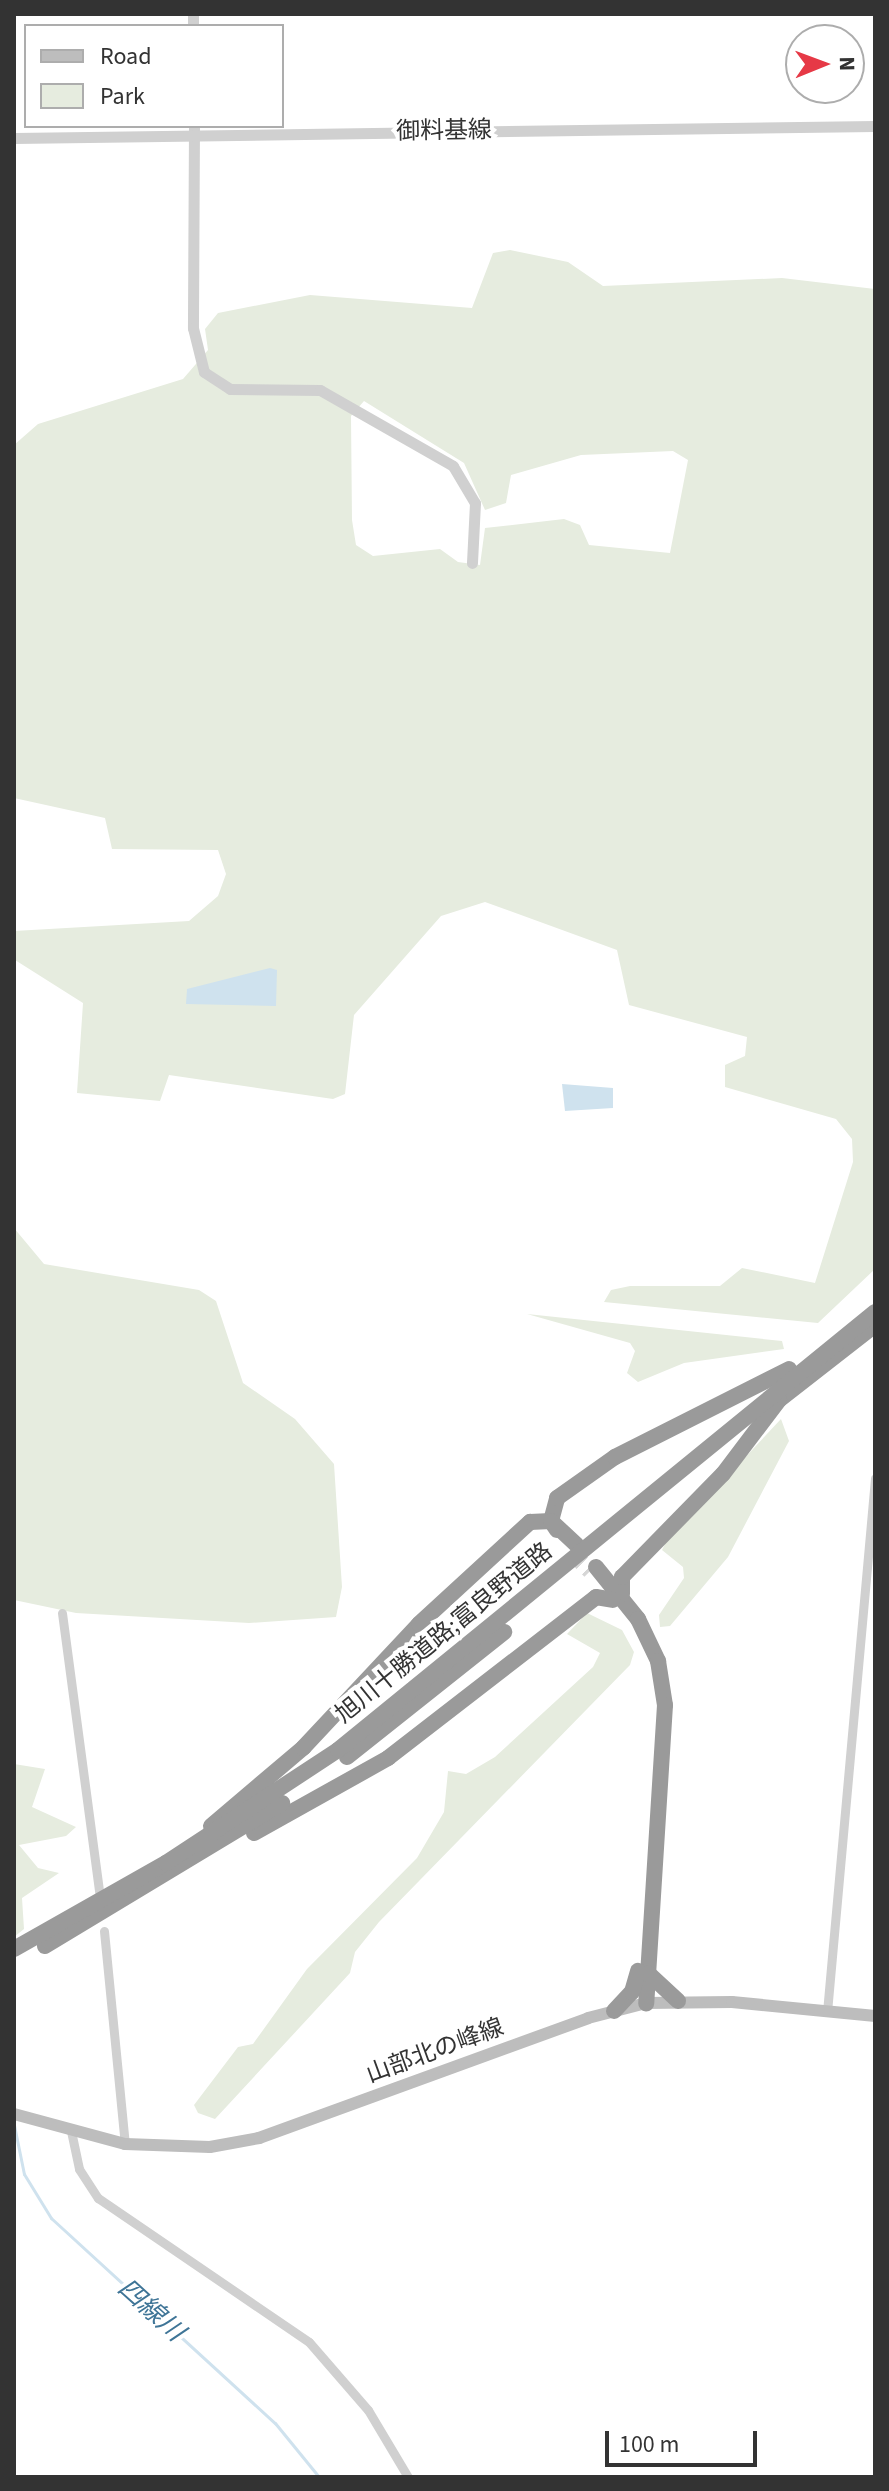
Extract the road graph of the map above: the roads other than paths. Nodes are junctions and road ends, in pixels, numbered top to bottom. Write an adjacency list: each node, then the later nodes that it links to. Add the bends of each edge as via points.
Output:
1 (875, 126): 2 (street, 御料基線)
2 (194, 130): 3 (street, 御料基線); 4 (street, via 193,328 204,372 230,389 320,390 453,466 475,503)
3 (14, 138)
4 (472, 563)
5 (875, 1312): 7 (highway, 旭川十勝道路;富良野道路)
6 (875, 1325): 8 (highway, 旭川十勝道路;富良野道路)
7 (818, 1354): 10 (highway, via 615,1457 557,1498); 15 (highway, 旭川十勝道路;富良野道路, via 400,1702)
8 (779, 1400): 13 (highway, via 723,1474 622,1577); 15 (highway, 旭川十勝道路;富良野道路, via 407,1712)
9 (875, 1478): 24 (street)
10 (551, 1521): 11 (highway); 15 (highway, via 530,1522 513,1535 303,1748)
11 (574, 1548)
12 (593, 1569): 13 (highway)
13 (618, 1597): 15 (highway, via 596,1597 388,1758); 20 (highway, via 658,1661 665,1705)
14 (62, 1613): 16 (street)
15 (169, 1869): 18 (highway, 旭川十勝道路;富良野道路); 19 (highway, 旭川十勝道路;富良野道路)
16 (99, 1892)
17 (104, 1931): 28 (street)
18 (14, 1949)
19 (14, 1960)
20 (642, 1971): 21 (highway); 22 (highway); 23 (highway)
21 (678, 2001): 22 (main road, 山部北の峰線); 24 (main road, 山部北の峰線)
22 (641, 2004): 23 (main road, 山部北の峰線)
23 (614, 2011): 28 (main road, 山部北の峰線, via 259,2138 186,2149)
24 (827, 2012): 25 (main road, 山部北の峰線)
25 (875, 2016)
26 (14, 2114): 27 (main road, 山部北の峰線)
27 (71, 2131): 28 (main road, 山部北の峰線); 29 (street, via 79,2169 98,2198 309,2342 368,2410)
28 (125, 2144)
29 (408, 2477)

